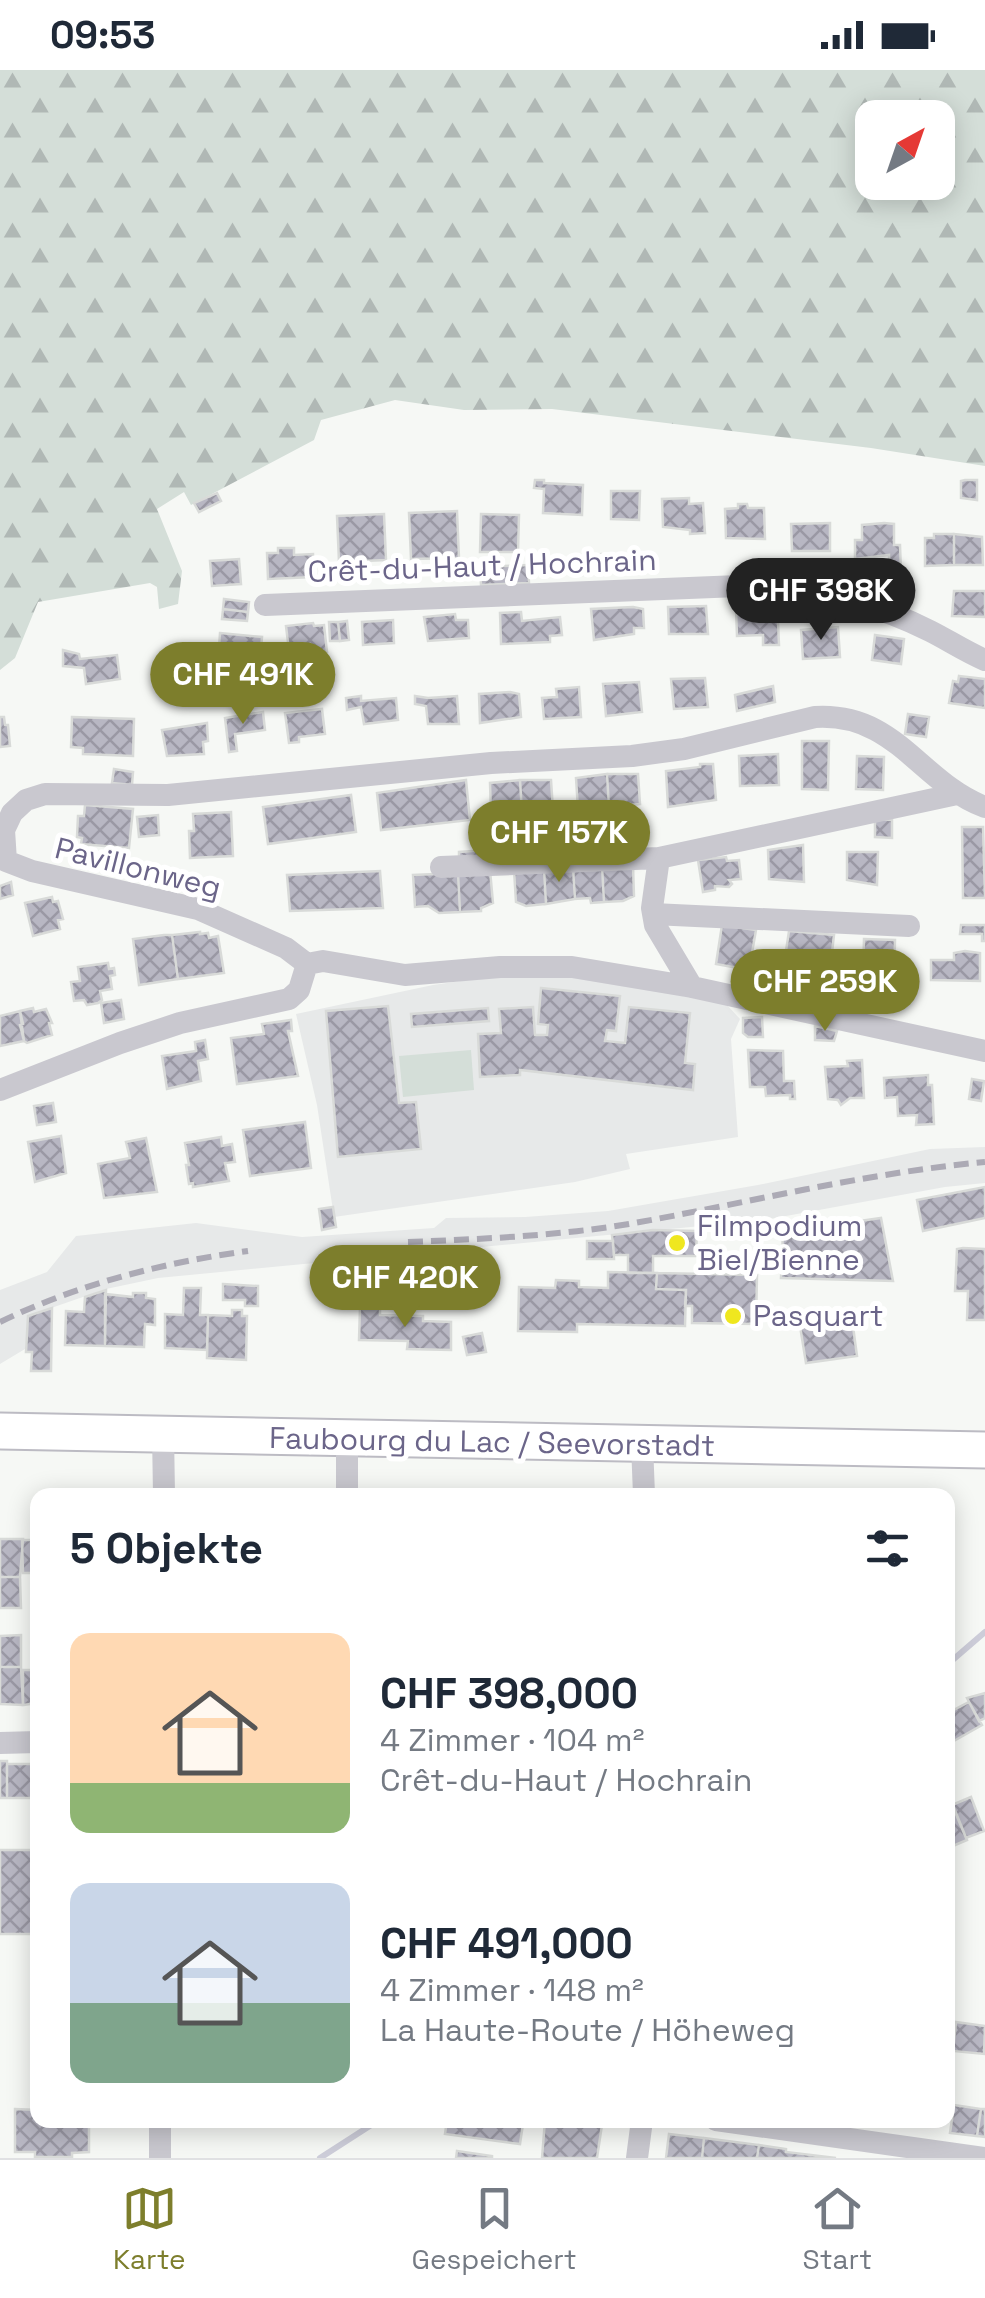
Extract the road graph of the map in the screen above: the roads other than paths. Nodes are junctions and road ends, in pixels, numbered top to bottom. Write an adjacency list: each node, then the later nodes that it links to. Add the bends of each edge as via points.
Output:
1 (266, 604): 2 (street, Crêt-du-Haut / Hochrain, via 764,585 866,605)
2 (985, 660)
3 (957, 794): 4 (street); 5 (street); 6 (street, via 883,732 825,716 632,756 168,795 45,794 12,813)
4 (985, 808)
5 (658, 858): 7 (street); 8 (street)
6 (3, 862): 10 (street, Pavillonweg, via 198,909)
7 (441, 867)
8 (653, 914): 9 (street); 11 (street)
9 (909, 926)
10 (307, 964): 11 (street, via 324,961 405,976 572,967); 13 (street, via 289,999 180,1023)
11 (692, 987): 12 (street)
12 (985, 1051)
13 (0, 1090)
14 (0, 1430): 15 (main road, Faubourg du Lac / Seevorstadt)
15 (163, 1433): 16 (main road, Faubourg du Lac / Seevorstadt); 19 (street)
16 (347, 1439): 17 (main road, Faubourg du Lac / Seevorstadt); 20 (street)
17 (642, 1444): 18 (main road, Faubourg du Lac / Seevorstadt); 21 (street)
18 (985, 1450)
19 (164, 1488)
20 (347, 1488)
21 (644, 1488)
22 (0, 1742): 23 (street)
23 (30, 1742)
24 (160, 2128): 28 (street)
25 (641, 2128): 29 (street)
26 (838, 2128): 27 (street)
27 (868, 2130): 30 (street)
28 (160, 2158)
29 (637, 2158)
30 (985, 2158)

